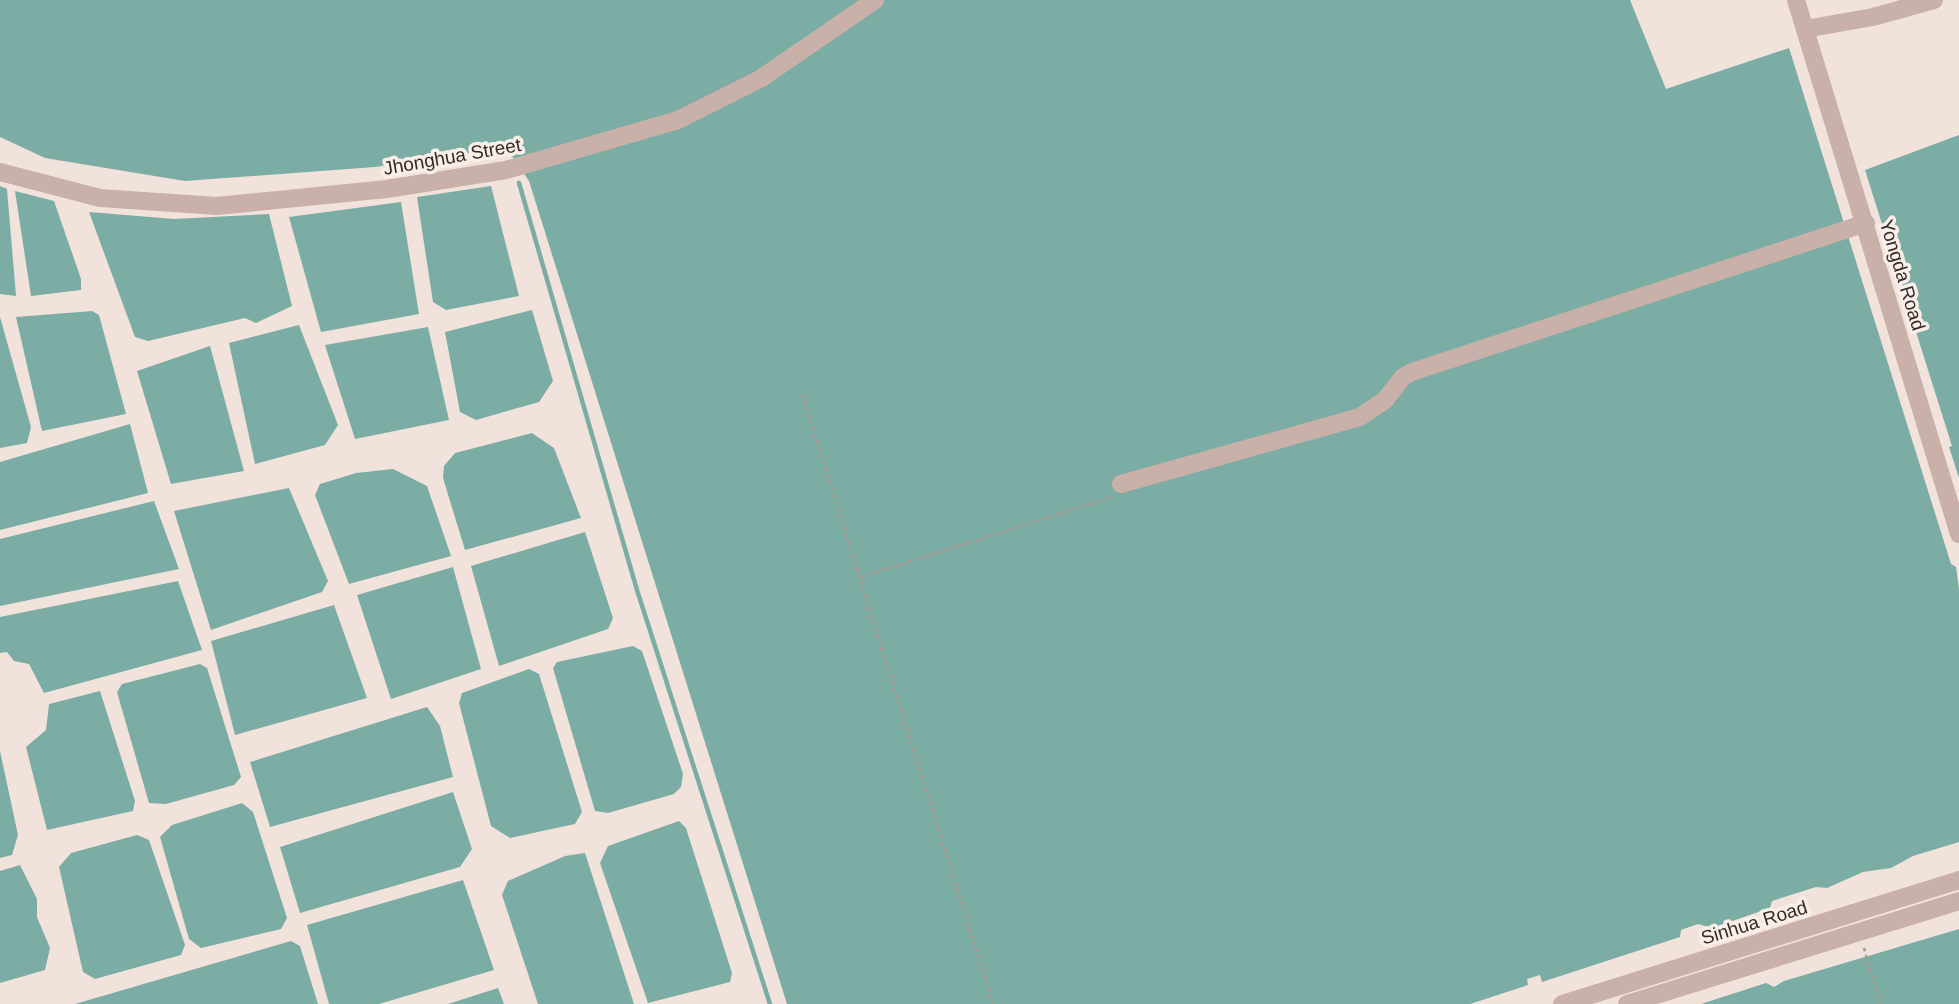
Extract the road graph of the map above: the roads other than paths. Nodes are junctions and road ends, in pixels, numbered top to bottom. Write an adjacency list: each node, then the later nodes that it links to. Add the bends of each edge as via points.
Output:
1 (875, 0): 5 (street, Jhonghua Street, via 760,79 678,120 506,170 387,189 217,206 100,198)
2 (1796, 0): 4 (street, Yongda Road)
3 (1934, 0): 4 (street)
4 (1805, 29): 6 (street, Yongda Road)
5 (0, 172)
6 (1866, 223): 7 (street, via 1412,372 1385,400 1360,417); 8 (street, Yongda Road)
7 (1121, 484)
8 (1959, 534)
9 (1959, 880): 11 (street, Sinhua Road)
10 (1959, 901): 12 (street)
11 (1562, 1004)
12 (1628, 1004)

